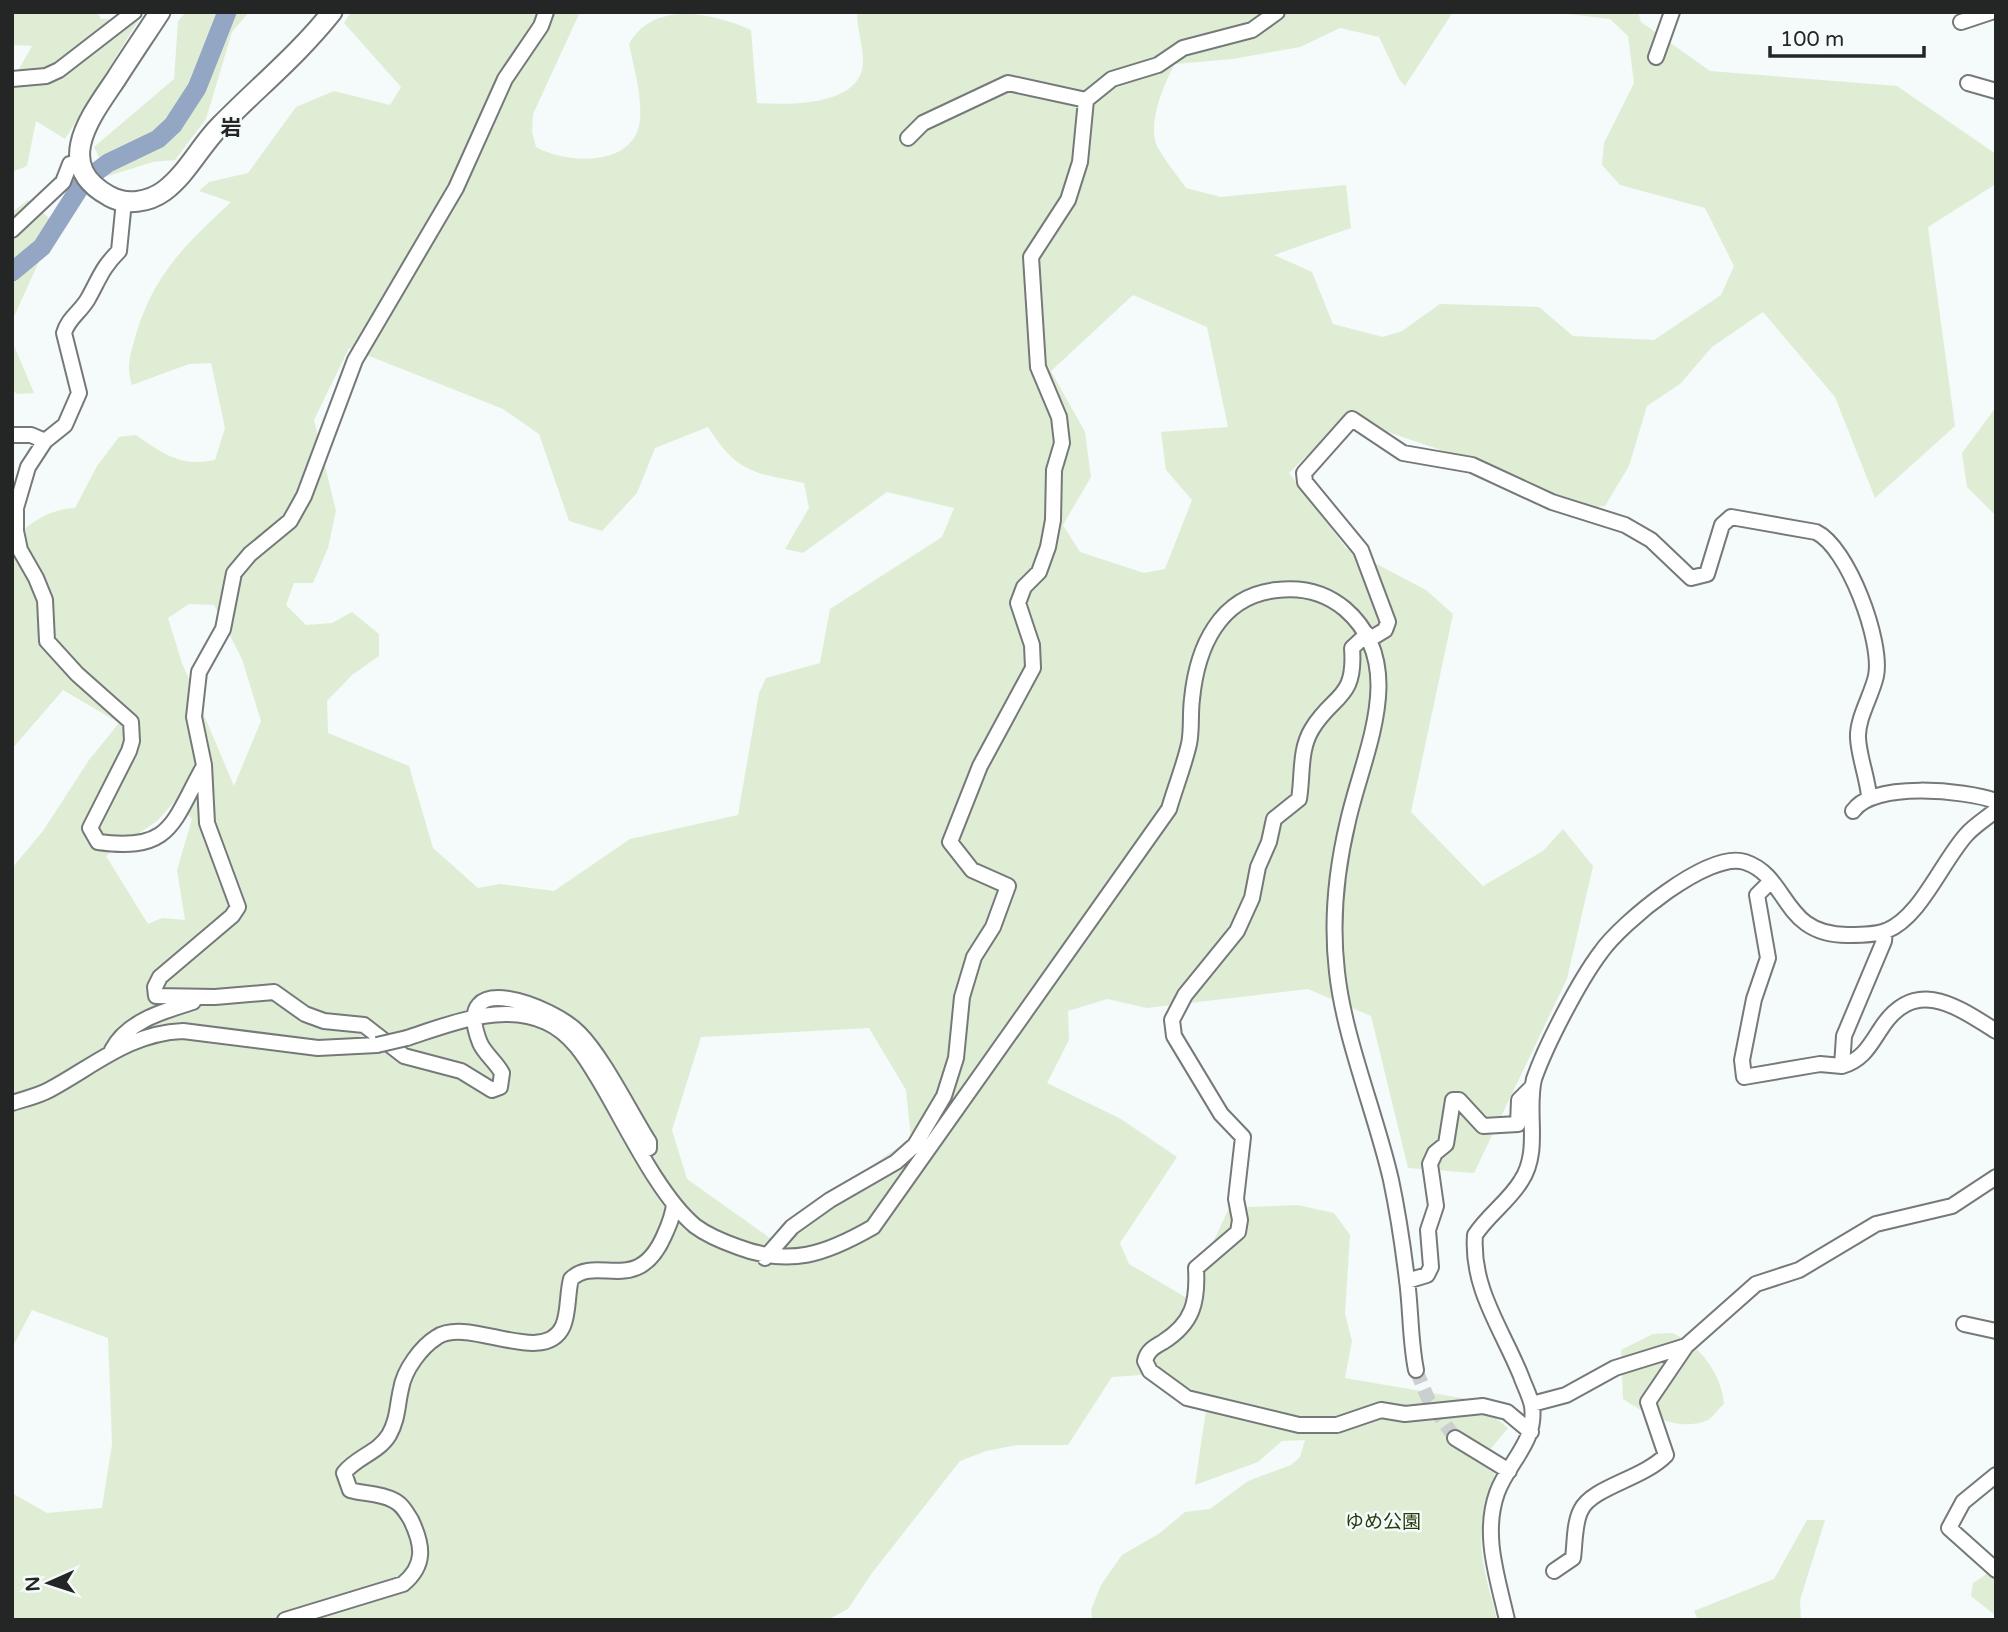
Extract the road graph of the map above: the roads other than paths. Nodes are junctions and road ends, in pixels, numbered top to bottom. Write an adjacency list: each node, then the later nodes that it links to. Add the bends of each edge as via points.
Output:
1 (134, 12): 11 (street, via 59,70)
2 (160, 12): 16 (main road, via 91,116 79,146)
3 (332, 12): 17 (main road, via 163,191 139,201)
4 (546, 12): 22 (street, via 505,79 456,188 355,360 295,513 234,573 222,629 195,687 195,729)
5 (1277, 12): 14 (street, via 1252,30 1183,48 1158,65 1112,79)
6 (1672, 12): 10 (street)
7 (1992, 12): 8 (street); 9 (street)
8 (1996, 20)
9 (1961, 22)
10 (1656, 57)
11 (12, 79)
12 (1968, 83): 13 (street)
13 (1996, 91)
14 (1086, 100): 15 (street, via 1008,83 923,124); 38 (street, via 1080,162 1068,200 1031,257 1038,367 1059,417 1062,443 1054,470 1048,547 1039,572 1024,587 1018,604 1032,645 1033,668 980,766 950,842 972,870 1008,886 993,927 974,957 956,1058 944,1096 915,1145 896,1162 830,1199 792,1227)
15 (908, 138)
16 (86, 173): 17 (main road, via 111,198); 18 (street, via 70,164 64,182)
17 (124, 201): 20 (street, via 119,251 102,268 88,299 66,324 64,333 79,393 65,425)
18 (12, 230)
19 (12, 435): 20 (street)
20 (45, 441): 22 (street, via 32,460 16,508 23,555 47,616 47,641 131,722 129,751 90,828 98,842 157,839 176,816)
21 (1368, 636): 23 (street, via 1385,629 1388,622 1361,550 1306,482 1304,472 1352,419 1404,453 1472,465 1552,502 1625,525 1651,540 1690,578 1707,574 1722,525 1731,517 1816,532 1841,555 1877,647 1876,675 1858,739); 38 (street, via 1340,605 1305,590 1267,591 1240,602 1219,618 1201,652 1189,744 1169,809 1064,959 873,1227 809,1256); 39 (street, via 1380,688 1348,820 1333,918 1337,975 1391,1180); 45 (street, via 1352,649 1353,668 1345,694 1312,729 1302,758 1299,799 1274,819 1252,898 1237,931 1173,1016 1174,1036 1221,1114 1243,1137 1236,1199 1240,1220 1233,1239 1196,1268 1197,1297 1188,1321 1151,1350 1145,1361 1150,1371 1187,1398 1299,1424 1338,1425 1381,1410 1405,1414 1483,1406 1507,1412)
22 (204, 765): 29 (street, via 207,823 238,906 160,977 155,987 156,996)
23 (1869, 796): 24 (street, via 1955,791); 26 (street)
24 (1996, 801)
25 (1996, 810): 28 (street, via 1968,833 1913,910)
26 (1853, 811)
27 (1770, 881): 28 (street, via 1802,921 1821,932); 33 (street, via 1758,895 1768,958 1754,999 1742,1060 1744,1077 1820,1064); 34 (street, via 1748,863 1719,862 1630,922 1600,953 1540,1062)
28 (1885, 931): 33 (street, via 1844,1036)
29 (196, 996): 30 (street, via 274,992 305,1014 364,1025 404,1056 461,1071 488,1089 497,1089 502,1073 480,1043); 32 (street, via 193,1002 123,1033)
30 (476, 1017): 32 (street, bridge, via 377,1045 318,1048 184,1031 146,1036); 37 (street, via 517,1015 547,1023 564,1034 594,1072)
31 (1996, 1031): 33 (street, via 1948,1004 1933,999 1910,1001 1890,1016 1861,1058)
32 (112, 1050): 35 (street, via 47,1091)
33 (1842, 1066)
34 (1531, 1088): 39 (street, via 1519,1100 1518,1124 1483,1126 1459,1100 1452,1100 1446,1144 1430,1164 1436,1206 1428,1230 1432,1267 1427,1275); 44 (street, via 1532,1152 1527,1169 1475,1235 1474,1254 1487,1305)
35 (12, 1103)
36 (1996, 1177): 42 (street, via 1952,1206 1876,1224 1799,1270 1756,1284)
37 (674, 1205): 38 (street, via 697,1227); 51 (street, via 657,1252 644,1264 571,1279 563,1327 555,1336 529,1343 453,1330 423,1348 401,1387 398,1418 387,1438 344,1473 350,1490 381,1495 404,1508 421,1541 421,1559 413,1575 403,1584)
38 (765, 1258)
39 (1407, 1281): 43 (street)
40 (1964, 1324): 41 (street)
41 (1996, 1331)
42 (1686, 1346): 44 (street, via 1615,1368 1566,1395); 50 (street, via 1648,1402 1665,1455 1646,1472 1589,1497 1579,1512 1573,1558)
43 (1416, 1370)
44 (1532, 1404): 45 (street)
45 (1531, 1432): 47 (street)
46 (1455, 1438): 47 (street)
47 (1509, 1471): 52 (street, via 1497,1493 1491,1542)
48 (1996, 1475): 49 (street, via 1963,1502 1949,1528)
49 (1996, 1570)
50 (1554, 1571)
51 (285, 1620)
52 (1507, 1620)

